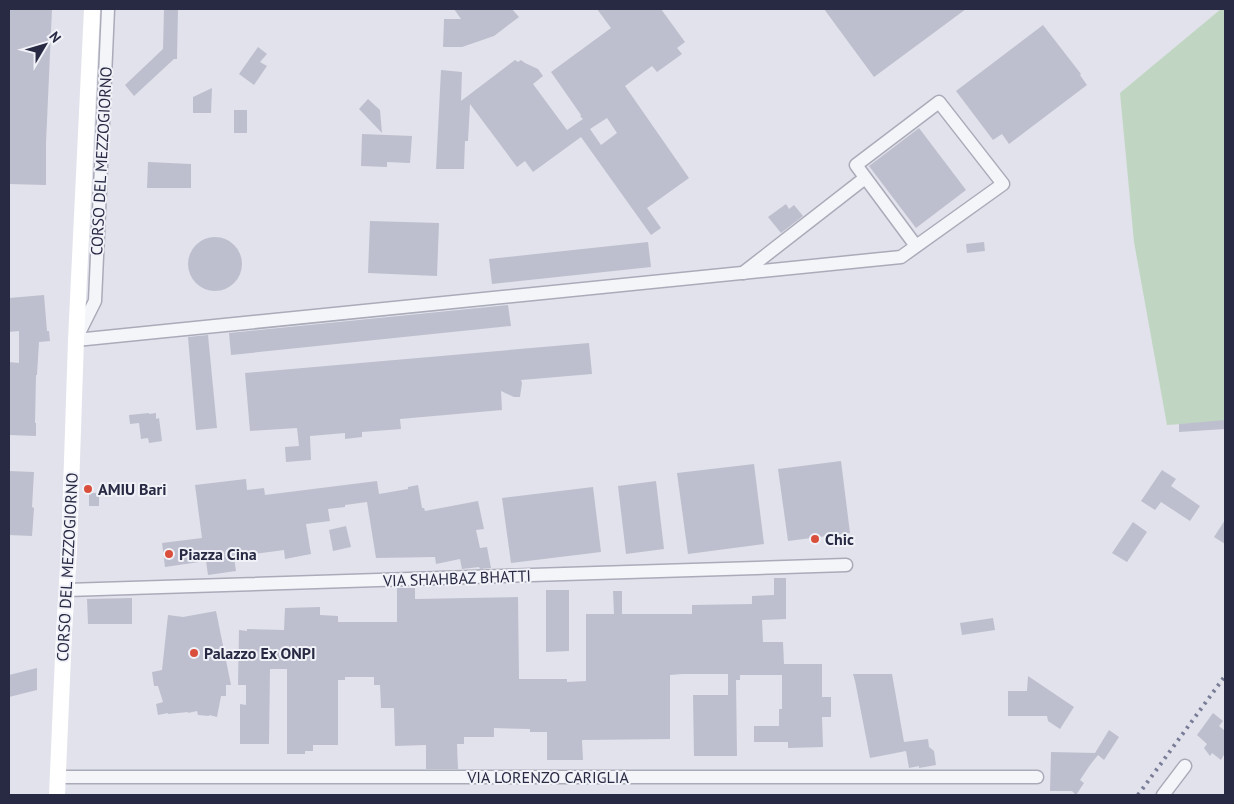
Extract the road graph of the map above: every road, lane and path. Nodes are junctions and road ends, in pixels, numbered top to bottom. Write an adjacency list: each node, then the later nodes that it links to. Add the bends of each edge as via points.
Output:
1 (108, 9): 3 (street, CORSO DEL MEZZOGIORNO)
2 (93, 13): 3 (street); 7 (main road, CORSO DEL MEZZOGIORNO)
3 (104, 106): 7 (street, CORSO DEL MEZZOGIORNO, via 95,301)
4 (865, 178): 5 (street); 5 (street, via 856,165 939,102 1003,184); 6 (street)
5 (916, 246): 6 (street, via 901,257)
6 (742, 274): 7 (street)
7 (76, 340): 9 (main road, CORSO DEL MEZZOGIORNO)
8 (846, 565): 9 (street, VIA SHAHBAZ BHATTI)
9 (67, 590): 11 (main road, CORSO DEL MEZZOGIORNO)
10 (1185, 766): 14 (street)
11 (58, 777): 12 (street, VIA LORENZO CARIGLIA); 13 (main road, CORSO DEL MEZZOGIORNO)
12 (1038, 777)
13 (57, 795)
14 (1163, 795)

